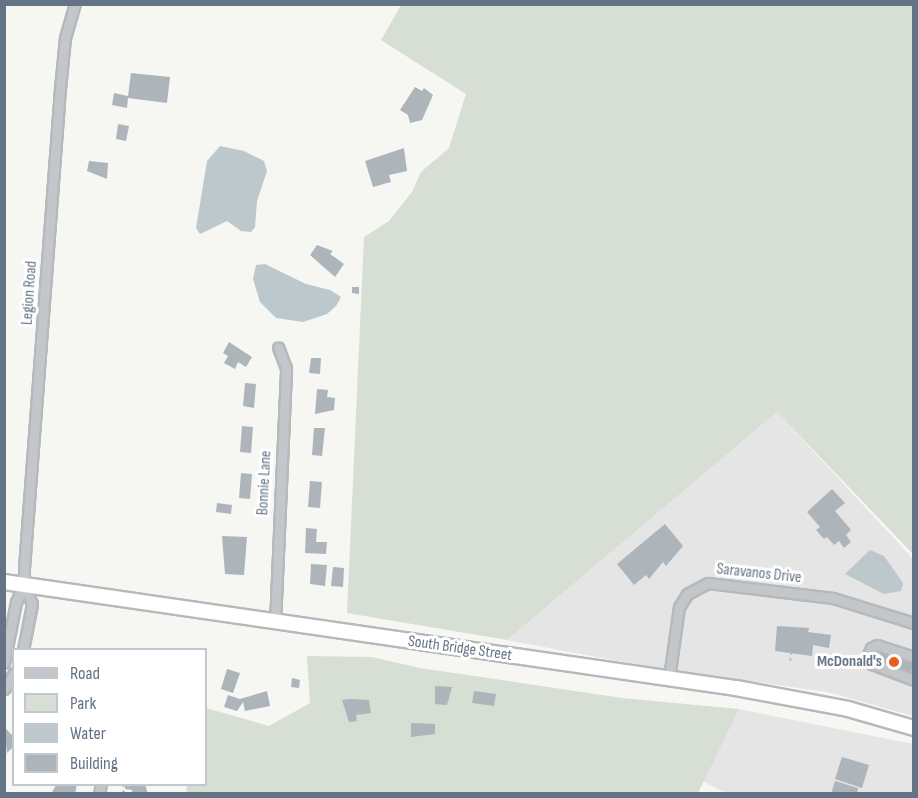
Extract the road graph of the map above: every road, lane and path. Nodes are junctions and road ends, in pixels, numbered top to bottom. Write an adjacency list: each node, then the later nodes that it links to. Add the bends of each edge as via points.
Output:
1 (75, 4): 4 (street, Legion Road, via 65,38 59,99)
2 (278, 346): 5 (street, Bonnie Lane, via 286,368)
3 (4, 582): 4 (highway, South Bridge Street)
4 (24, 585): 5 (highway, South Bridge Street); 7 (street, via 32,604); 11 (street, via 16,602)
5 (275, 622): 13 (highway, South Bridge Street)
6 (914, 623): 13 (street, Saravanos Drive, via 833,598 708,583 687,594 679,608)
7 (23, 648)
8 (791, 653): 10 (path)
9 (914, 657): 14 (street, via 877,645 867,657 872,664)
10 (790, 660)
11 (4, 663)
12 (12, 676): 15 (street)
13 (669, 678): 16 (highway, South Bridge Street, via 827,705)
14 (914, 680)
15 (4, 689)
16 (911, 725)

